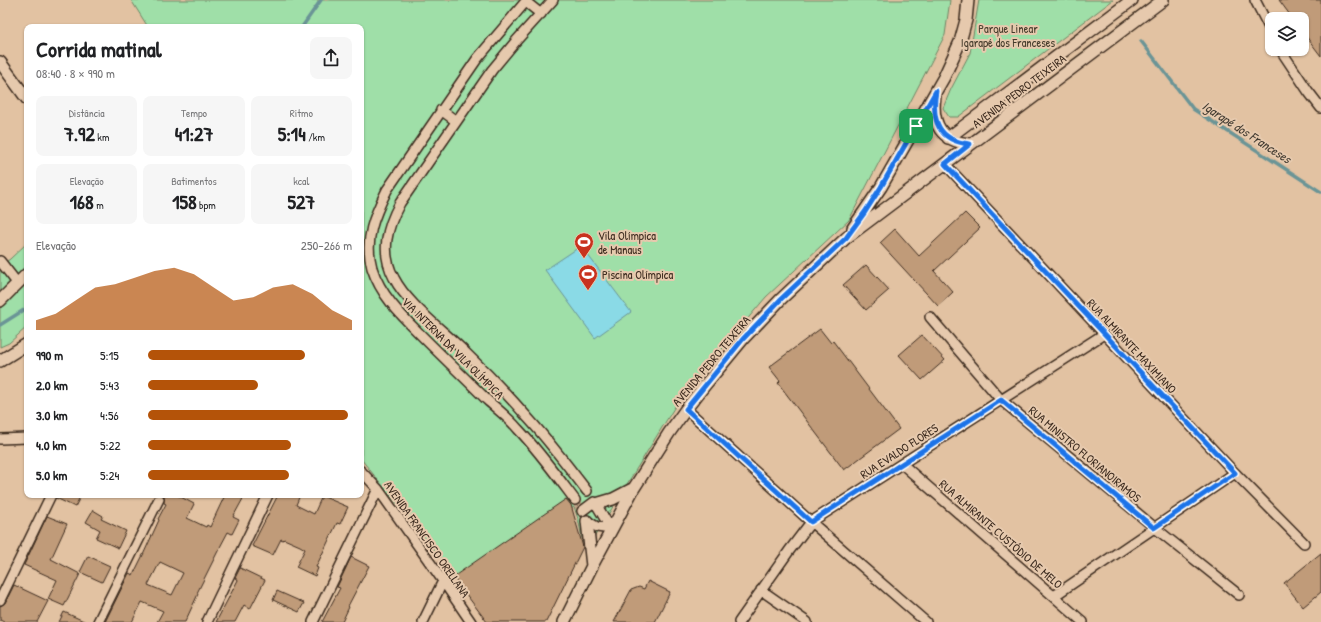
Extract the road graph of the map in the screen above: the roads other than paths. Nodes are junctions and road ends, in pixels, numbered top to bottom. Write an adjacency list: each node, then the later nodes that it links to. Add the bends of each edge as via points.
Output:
1 (553, 0): 7 (street, VIA INTERNA DA VILA OLÍMPICA)
2 (968, 0): 11 (street, via 960,42)
3 (1132, 0): 16 (street, AVENIDA PEDRO TEIXEIRA)
4 (1255, 0): 8 (street)
5 (526, 1): 7 (street); 14 (street, VIA INTERNA DA VILA OLÍMPICA, via 477,59)
6 (1159, 2): 17 (street, AVENIDA PEDRO TEIXEIRA)
7 (541, 14): 15 (street, VIA INTERNA DA VILA OLÍMPICA, via 492,70)
8 (1265, 19)
9 (1285, 56): 13 (street)
10 (0, 62): 12 (street)
11 (936, 91): 16 (street, via 934,115); 21 (street, via 881,187)
12 (24, 95)
13 (1321, 108)
14 (441, 110): 15 (street); 18 (street, VIA INTERNA DA VILA OLÍMPICA)
15 (456, 121): 20 (street, VIA INTERNA DA VILA OLÍMPICA)
16 (948, 138): 17 (street)
17 (970, 144): 19 (street, AVENIDA PEDRO TEIXEIRA)
18 (408, 160): 20 (street); 33 (street, VIA INTERNA DA VILA OLÍMPICA, via 375,212 370,234 370,256 378,282 401,315)
19 (945, 164): 21 (street, AVENIDA PEDRO TEIXEIRA); 27 (street, RUA ALMIRANTE MAXIMIANO)
20 (422, 170): 32 (street, VIA INTERNA DA VILA OLÍMPICA, via 400,203 387,236 386,254 393,278 408,298)
21 (846, 238): 31 (street, AVENIDA PEDRO TEIXEIRA, via 743,339)
22 (0, 261): 24 (street)
23 (24, 277): 24 (street)
24 (18, 284): 25 (street)
25 (0, 301)
26 (930, 317): 30 (street, RUA MINISTRO FLORIANOIRAMOS)
27 (1104, 334): 30 (street, RUA EVALDO FLORES); 37 (street, RUA ALMIRANTE MAXIMIANO)
28 (24, 346): 29 (street)
29 (0, 361)
30 (1001, 400): 36 (street, RUA EVALDO FLORES); 49 (street, RUA MINISTRO FLORIANOIRAMOS)
31 (686, 409): 39 (street, AVENIDA PEDRO TEIXEIRA); 48 (street)
32 (527, 416): 33 (street); 41 (street, VIA INTERNA DA VILA OLÍMPICA)
33 (518, 428): 45 (street, VIA INTERNA DA VILA OLÍMPICA)
34 (24, 438): 35 (street)
35 (0, 439)
36 (902, 464): 48 (street, RUA EVALDO FLORES); 56 (street, RUA ALMIRANTE CUSTÓDIO DE MELO)
37 (1235, 473): 49 (street); 51 (street, RUA ALMIRANTE MAXIMIANO)
38 (364, 474): 40 (street, AVENIDA FRANCISCO ORELLANA)
39 (634, 488): 46 (street, via 613,500); 50 (street, AVENIDA PEDRO TEIXEIRA)
40 (378, 489): 53 (street, AVENIDA FRANCISCO ORELLANA); 60 (street)
41 (587, 491)
42 (50, 498): 57 (street)
43 (267, 498): 59 (street)
44 (159, 499): 58 (street)
45 (575, 500)
46 (595, 503): 47 (street); 50 (street)
47 (584, 516): 50 (street, via 597,527); 52 (street)
48 (811, 522): 54 (street, RUA EVALDO FLORES); 66 (street)
49 (1154, 528): 55 (street, RUA MINISTRO FLORIANOIRAMOS); 56 (street)
50 (611, 529): 52 (street, AVENIDA PEDRO TEIXEIRA)
51 (1304, 543)
52 (592, 566): 63 (street, AVENIDA PEDRO TEIXEIRA)
53 (443, 581): 61 (street); 62 (street, AVENIDA FRANCISCO ORELLANA)
54 (762, 590): 64 (street, RUA EVALDO FLORES); 65 (street)
55 (1239, 595)
56 (1054, 596): 67 (street, RUA ALMIRANTE CUSTÓDIO DE MELO)
57 (0, 600)
58 (98, 622)
59 (207, 622)
60 (313, 622)
61 (423, 622)
62 (471, 622)
63 (564, 622)
64 (739, 622)
65 (807, 622)
66 (926, 622)
67 (1083, 622)

